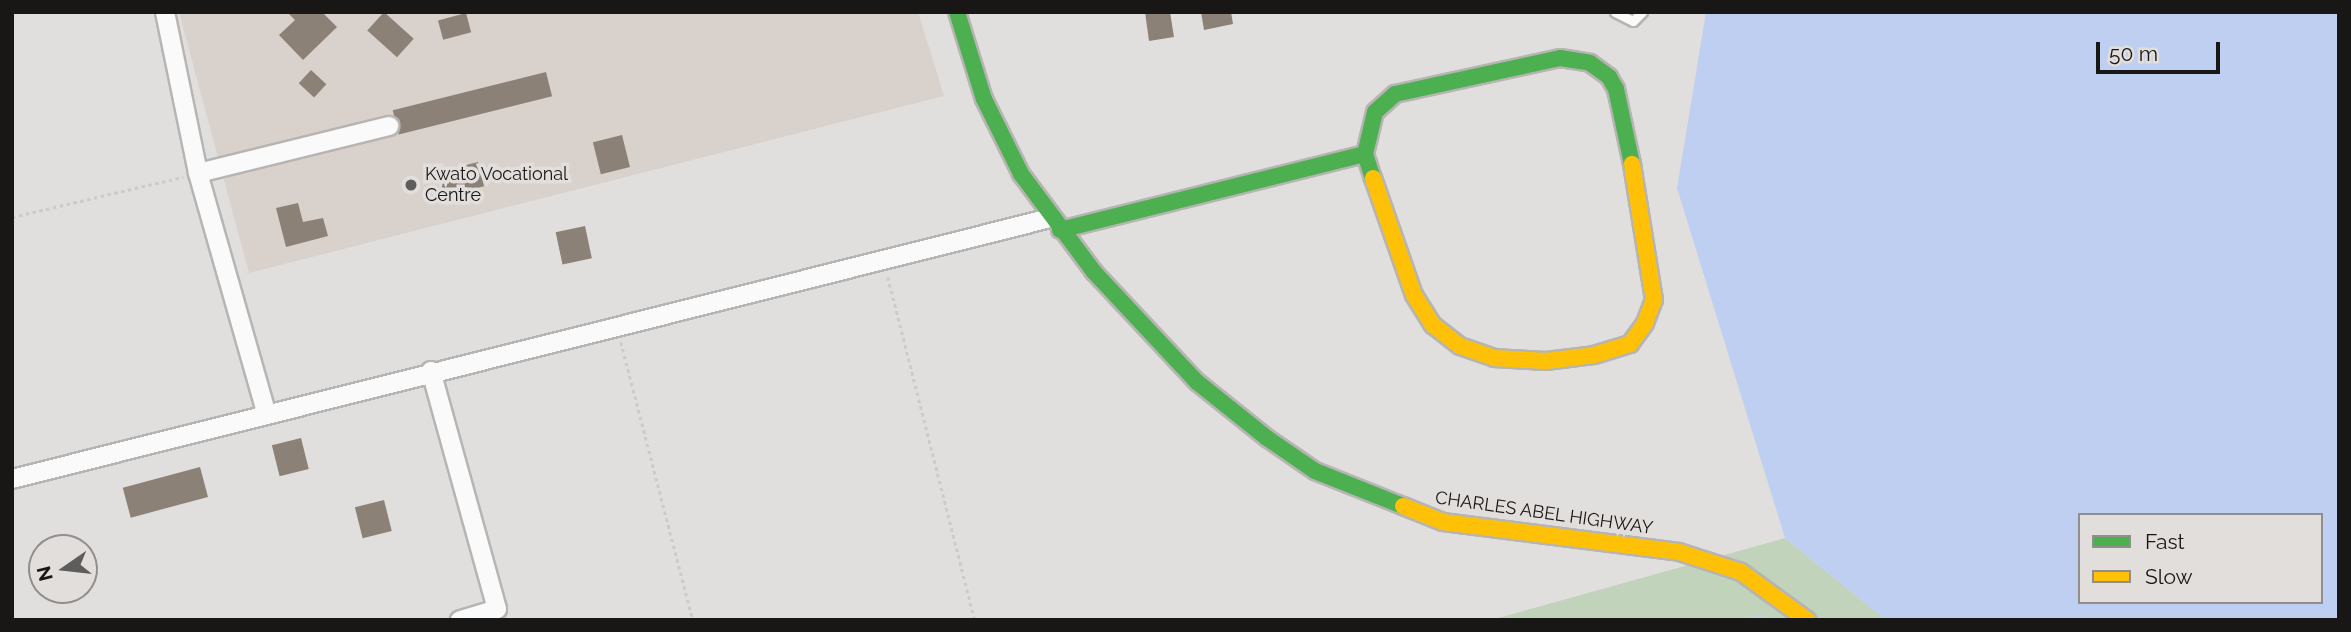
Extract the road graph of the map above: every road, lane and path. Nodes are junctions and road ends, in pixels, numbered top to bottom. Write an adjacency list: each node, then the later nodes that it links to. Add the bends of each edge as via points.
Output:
1 (164, 12): 7 (street)
2 (957, 12): 9 (street, CHARLES ABEL HIGHWAY, via 984,99 1021,174)
3 (1615, 12): 4 (lane, via 1633,21)
4 (1642, 12)
5 (389, 126): 7 (street)
6 (1365, 154): 6 (street, via 1414,295 1433,324 1460,346 1494,358 1546,361 1594,355 1630,344 1646,323 1654,300 1640,200 1616,89 1590,62 1559,58 1395,94 1376,113 1367,132); 9 (street)
7 (198, 173): 8 (path); 13 (street)
8 (12, 217)
9 (1055, 224): 10 (street); 19 (street, CHARLES ABEL HIGHWAY, via 1197,382 1315,471 1443,522 1679,552 1741,572)
10 (884, 262): 11 (street); 18 (path)
11 (617, 328): 12 (street); 17 (path)
12 (431, 371): 13 (street); 15 (street)
13 (266, 412): 14 (street)
14 (12, 479)
15 (498, 615): 16 (street)
16 (460, 620)
17 (693, 620)
18 (975, 620)
19 (1807, 620)

